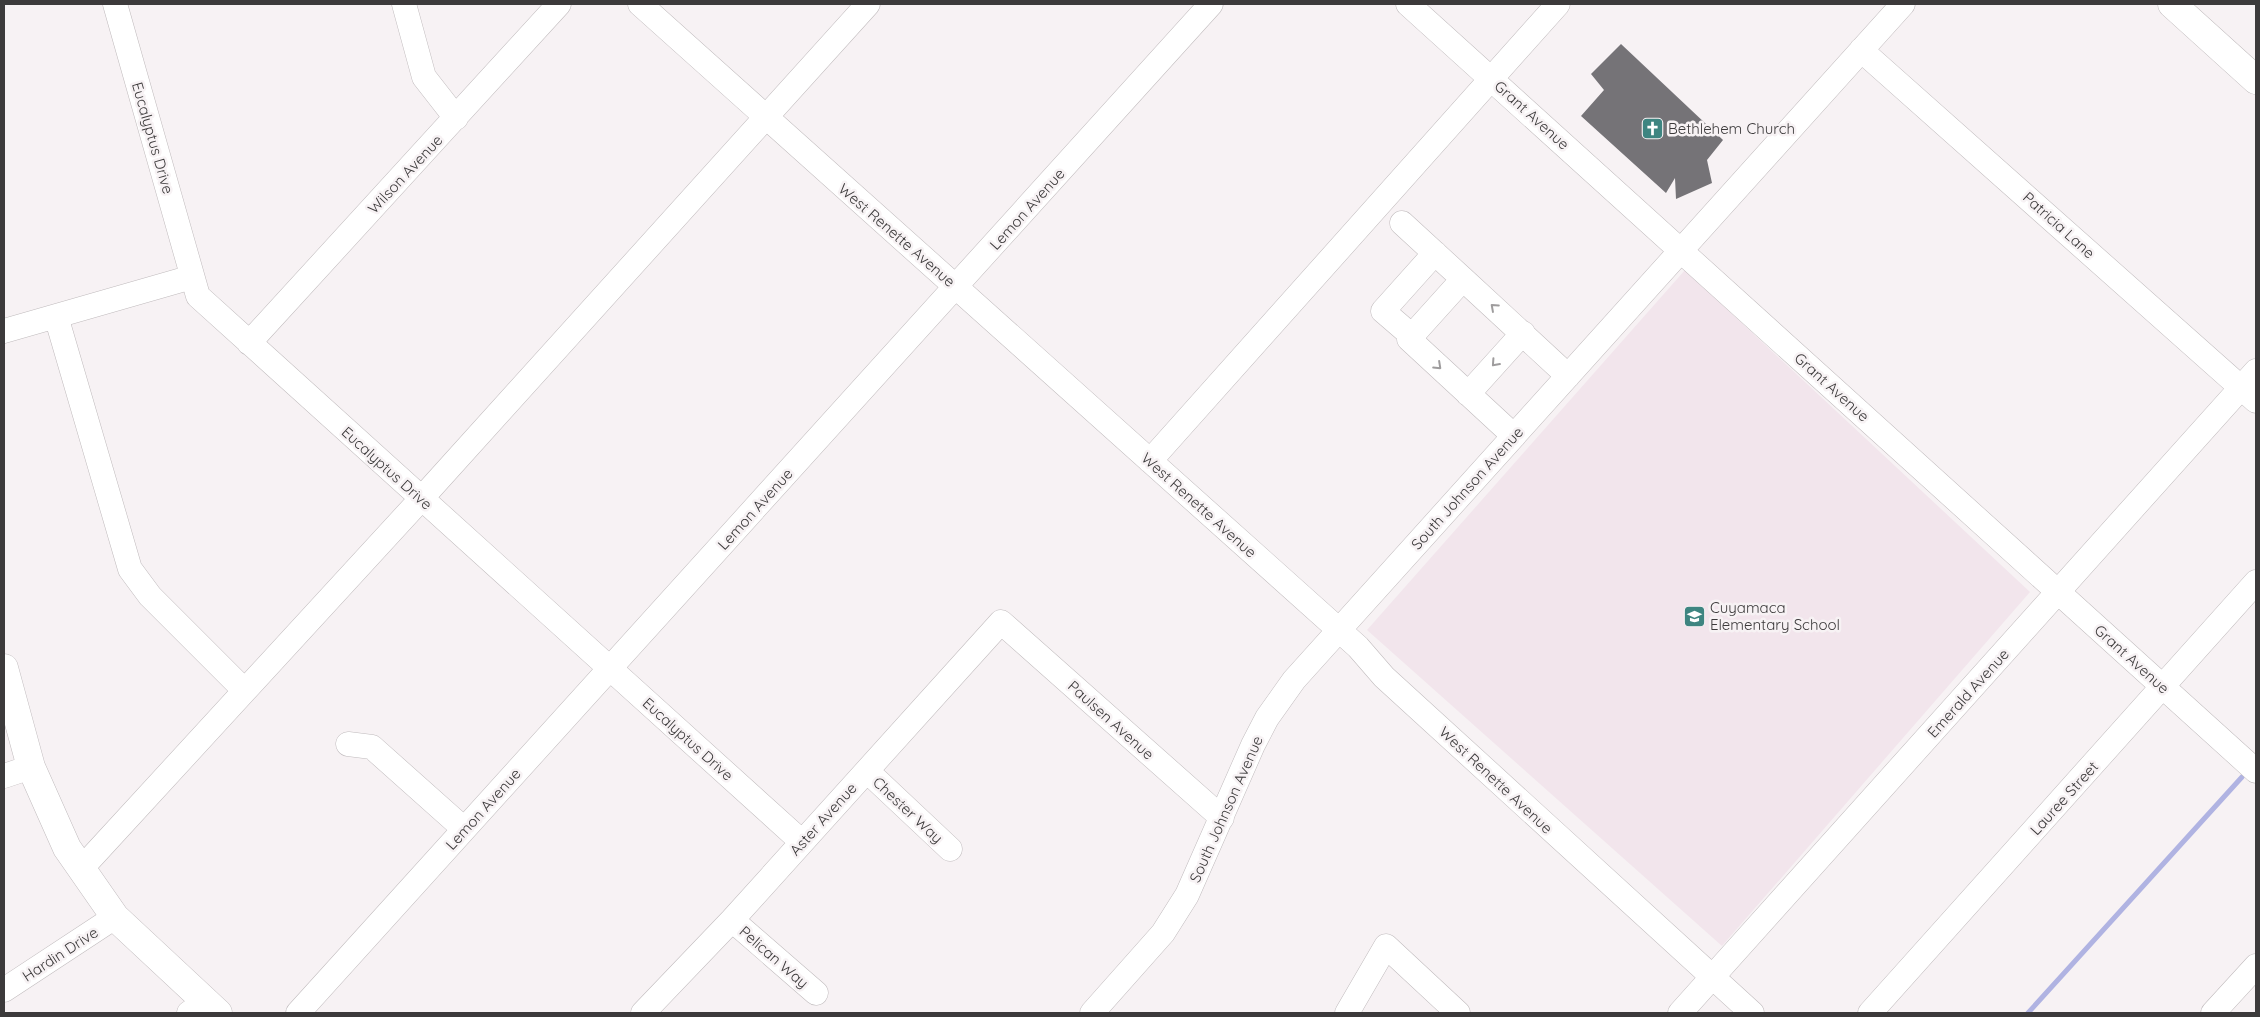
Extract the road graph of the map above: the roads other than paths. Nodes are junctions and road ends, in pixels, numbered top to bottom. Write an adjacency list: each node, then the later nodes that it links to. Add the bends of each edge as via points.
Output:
1 (115, 4): 19 (street, Eucalyptus Drive)
2 (404, 4): 14 (street, via 424,77)
3 (559, 4): 14 (street, Wilson Avenue)
4 (640, 4): 15 (street, West Renette Avenue)
5 (868, 4): 15 (street)
6 (1211, 4): 21 (street, Lemon Avenue)
7 (1408, 4): 12 (street, Grant Avenue)
8 (1558, 4): 12 (street)
9 (1903, 4): 11 (street, South Johnson Avenue)
10 (2172, 4): 13 (main road)
11 (1861, 50): 17 (street, South Johnson Avenue); 28 (street, Patricia Lane)
12 (1491, 78): 17 (street, Grant Avenue); 31 (street)
13 (2256, 80)
14 (456, 118): 26 (street, Wilson Avenue)
15 (766, 118): 21 (street, West Renette Avenue); 32 (street)
16 (1402, 223): 18 (street)
17 (1682, 250): 27 (street, South Johnson Avenue); 34 (street, Grant Avenue)
18 (1435, 253): 20 (street); 25 (street, via 1383,311)
19 (192, 277): 22 (street); 26 (street, Eucalyptus Drive, via 198,296)
20 (1463, 279): 24 (street, one-way to 20); 25 (street)
21 (956, 287): 31 (street, West Renette Avenue); 38 (street, Lemon Avenue)
22 (56, 316): 23 (street); 40 (street, via 130,570 150,596)
23 (4, 331)
24 (1523, 333): 27 (street); 29 (street, one-way to 29)
25 (1412, 336): 29 (street, one-way to 29, via 1409,340)
26 (248, 343): 32 (street, Eucalyptus Drive)
27 (1568, 376): 30 (street, South Johnson Avenue)
28 (2251, 387): 34 (street, Emerald Avenue)
29 (1468, 394): 30 (street)
30 (1514, 436): 36 (street, South Johnson Avenue)
31 (1150, 461): 36 (street, West Renette Avenue)
32 (421, 499): 38 (street, Eucalyptus Drive); 40 (street)
33 (2256, 582): 39 (street, Lauree Street)
34 (2058, 593): 39 (street, Grant Avenue); 54 (street, Emerald Avenue)
35 (1001, 622): 43 (street, Aster Avenue); 46 (street, Paulsen Avenue)
36 (1339, 630): 46 (street, South Johnson Avenue, via 1294,680 1267,718); 54 (street, West Renette Avenue, via 1384,677)
37 (4, 668): 42 (main road)
38 (610, 669): 47 (street, Lemon Avenue); 48 (street, Eucalyptus Drive)
39 (2164, 688): 44 (street, Grant Avenue); 65 (street, Lauree Street)
40 (244, 690): 50 (street)
41 (348, 744): 47 (street, via 372,747)
42 (31, 767): 45 (street); 50 (main road, via 67,848)
43 (866, 771): 48 (street, Aster Avenue); 49 (street, Chester Way)
44 (2256, 771)
45 (4, 776)
46 (1222, 818): 60 (street, South Johnson Avenue, via 1187,896 1162,933)
47 (464, 829): 58 (street, Lemon Avenue)
48 (802, 842): 52 (street, Aster Avenue)
49 (950, 850)
50 (81, 869): 51 (main road)
51 (116, 917): 55 (street, Hardin Drive); 57 (main road)
52 (732, 920): 56 (street, Pelican Way); 59 (street, Aster Avenue)
53 (2256, 966): 66 (street)
54 (1712, 977): 63 (street, Emerald Avenue); 64 (street, West Renette Avenue)
55 (4, 990)
56 (816, 993)
57 (204, 1009)
58 (298, 1013)
59 (643, 1013)
60 (1092, 1013)
61 (1347, 1013): 62 (street, via 1386,946)
62 (1458, 1013)
63 (1680, 1013)
64 (1752, 1013)
65 (1870, 1013)
66 (2213, 1013)

